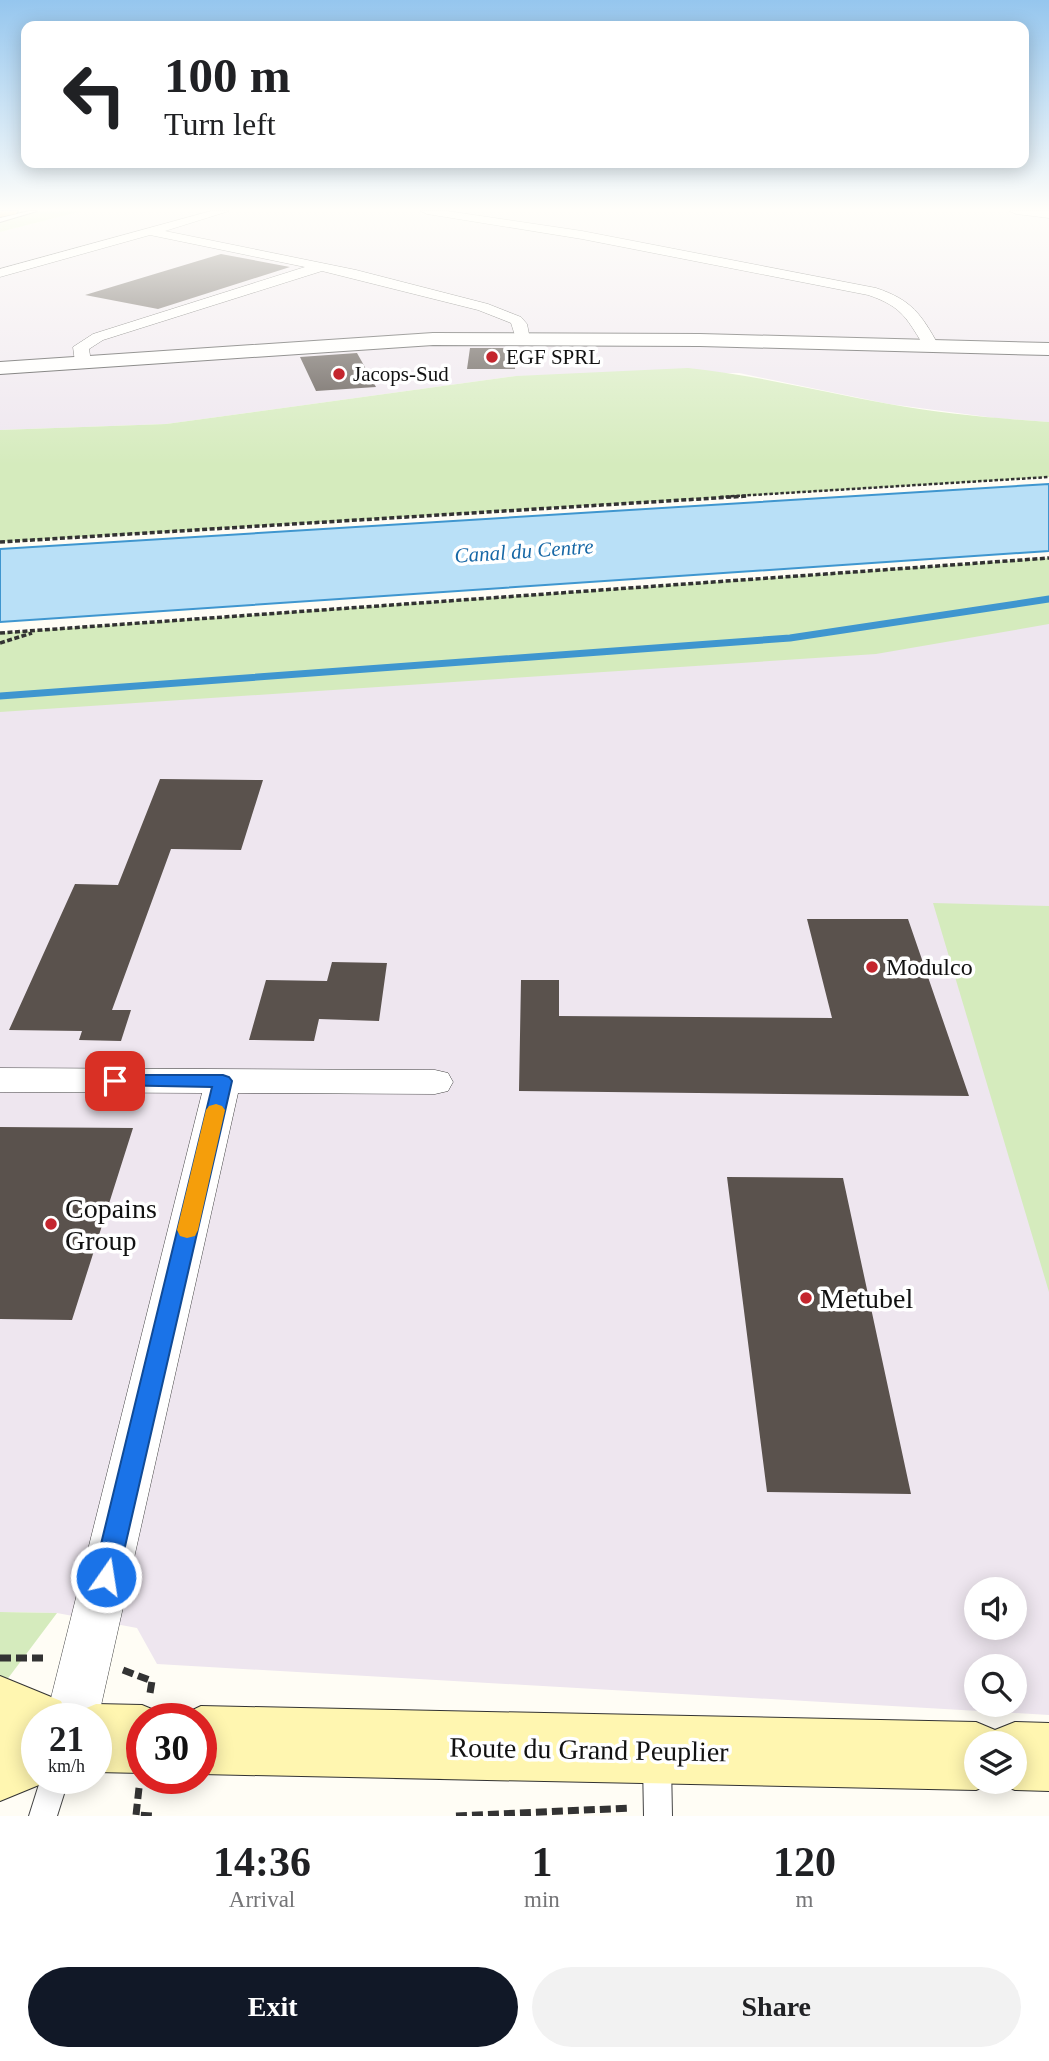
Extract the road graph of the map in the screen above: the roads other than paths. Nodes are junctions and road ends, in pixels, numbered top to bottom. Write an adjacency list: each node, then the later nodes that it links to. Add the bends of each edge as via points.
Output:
1 (229, 296): 7 (street, via 98,337 81,347)
2 (437, 296): 4 (street, via 516,320)
3 (886, 296): 5 (street, via 910,308)
4 (522, 337): 5 (street); 7 (street)
5 (930, 343): 6 (street)
6 (1049, 347)
7 (82, 360): 8 (street)
8 (0, 365)
9 (0, 1080): 10 (street)
10 (223, 1081): 11 (street); 12 (street)
11 (435, 1082)
12 (77, 1703)
13 (0, 1709): 14 (main road)
14 (21, 1718)
15 (0, 1737): 16 (main road)
16 (21, 1738)
17 (217, 1740): 18 (main road, Route du Grand Peuplier)
18 (657, 1751): 19 (main road, Route du Grand Peuplier); 25 (lane)
19 (964, 1756)
20 (1027, 1756): 21 (main road)
21 (1049, 1757)
22 (21, 1758): 23 (main road)
23 (0, 1767)
24 (50, 1794): 26 (lane)
25 (648, 1814)
26 (43, 1816)

